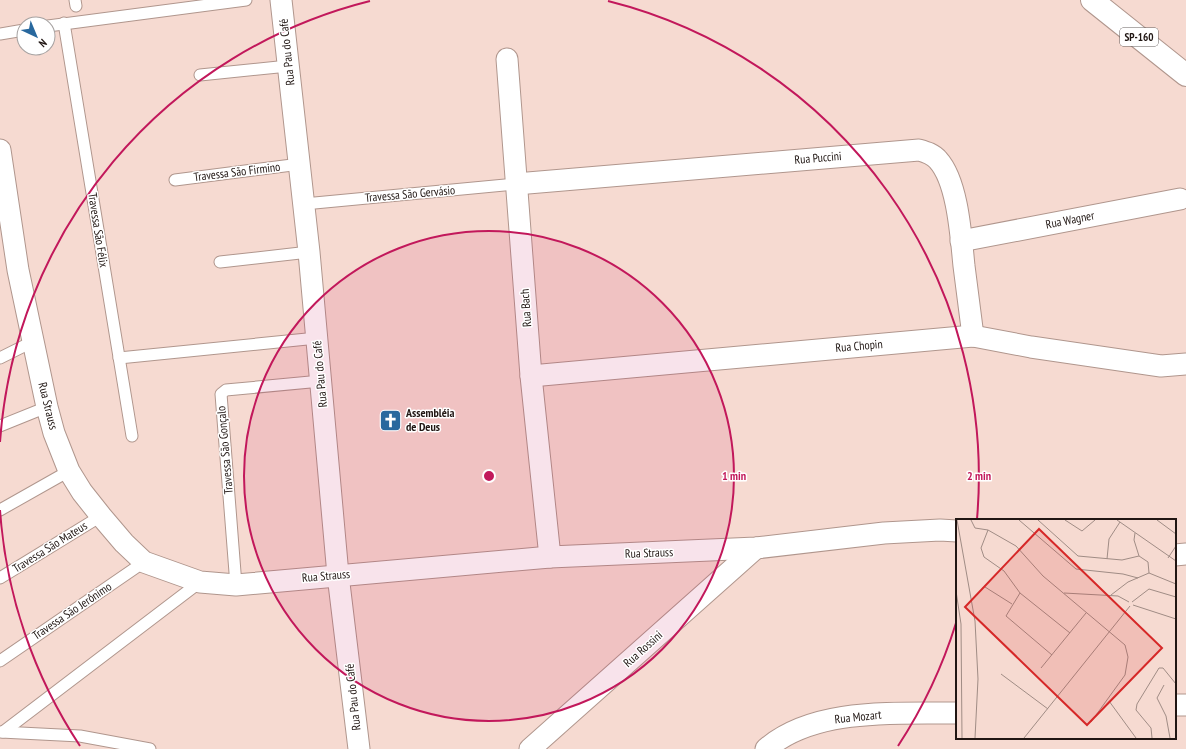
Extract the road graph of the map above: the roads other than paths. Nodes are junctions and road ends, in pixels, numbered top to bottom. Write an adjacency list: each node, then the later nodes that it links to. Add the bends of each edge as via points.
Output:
1 (246, 0): 4 (lane)
2 (281, 0): 9 (street, Rua Pau do Café)
3 (1092, 0): 11 (highway, SP-160)
4 (64, 23): 5 (lane); 26 (lane, Travessa São Félix)
5 (56, 24)
6 (16, 31): 7 (lane)
7 (0, 34)
8 (507, 60): 15 (street, Rua Bach)
9 (288, 66): 10 (lane); 13 (street, Rua Pau do Café)
10 (200, 75)
11 (1186, 75)
12 (0, 150): 18 (street, Rua Strauss)
13 (300, 164): 14 (lane, Travessa São Firmino); 17 (street, Rua Pau do Café)
14 (175, 180)
15 (516, 184): 17 (lane, Travessa São Gervásio); 19 (street, Rua Puccini, via 919,150 938,159 943,168 958,213); 28 (street, Rua Bach)
16 (1180, 199): 19 (street, Rua Wagner)
17 (304, 204): 20 (street, Rua Pau do Café)
18 (5, 226): 24 (street, Rua Strauss)
19 (961, 241): 22 (street, Rua Puccini)
20 (309, 252): 21 (lane); 23 (street, Rua Pau do Café)
21 (220, 262)
22 (973, 336): 27 (street, Rua Chopin, via 1161,366); 28 (street, Rua Chopin)
23 (318, 338): 26 (lane); 29 (street, Rua Pau do Café)
24 (34, 341): 25 (lane); 30 (street, Rua Strauss)
25 (0, 358)
26 (119, 358): 32 (lane, Travessa São Félix)
27 (1186, 364)
28 (531, 376): 40 (street, Rua Bach)
29 (321, 381): 42 (street, Rua Pau do Café); 45 (lane, Travessa São Gonçalo, via 226,390 221,394)
30 (47, 407): 31 (lane); 33 (street, Rua Strauss)
31 (0, 426)
32 (132, 436)
33 (69, 471): 34 (lane); 35 (street, Rua Strauss)
34 (0, 510)
35 (101, 516): 41 (street, Rua Strauss); 43 (lane, Travessa São Mateus)
36 (956, 531): 37 (street, Rua Strauss, via 884,533)
37 (756, 548): 40 (street, Rua Strauss); 51 (street, Rua Rossini)
38 (1186, 554): 39 (street)
39 (1176, 555)
40 (550, 557): 42 (street, Rua Strauss)
41 (144, 562): 44 (street, Rua Strauss); 46 (lane, Travessa São Jerônimo)
42 (338, 575): 45 (street, Rua Strauss); 50 (street, Rua Pau do Café)
43 (0, 578)
44 (200, 582): 45 (street, Rua Strauss); 48 (lane)
45 (236, 584)
46 (0, 661)
47 (956, 713): 52 (street, Rua Mozart, via 845,716 810,724 774,742)
48 (2, 732): 49 (lane, via 80,736)
49 (150, 749)
50 (359, 749)
51 (530, 749)
52 (766, 749)

